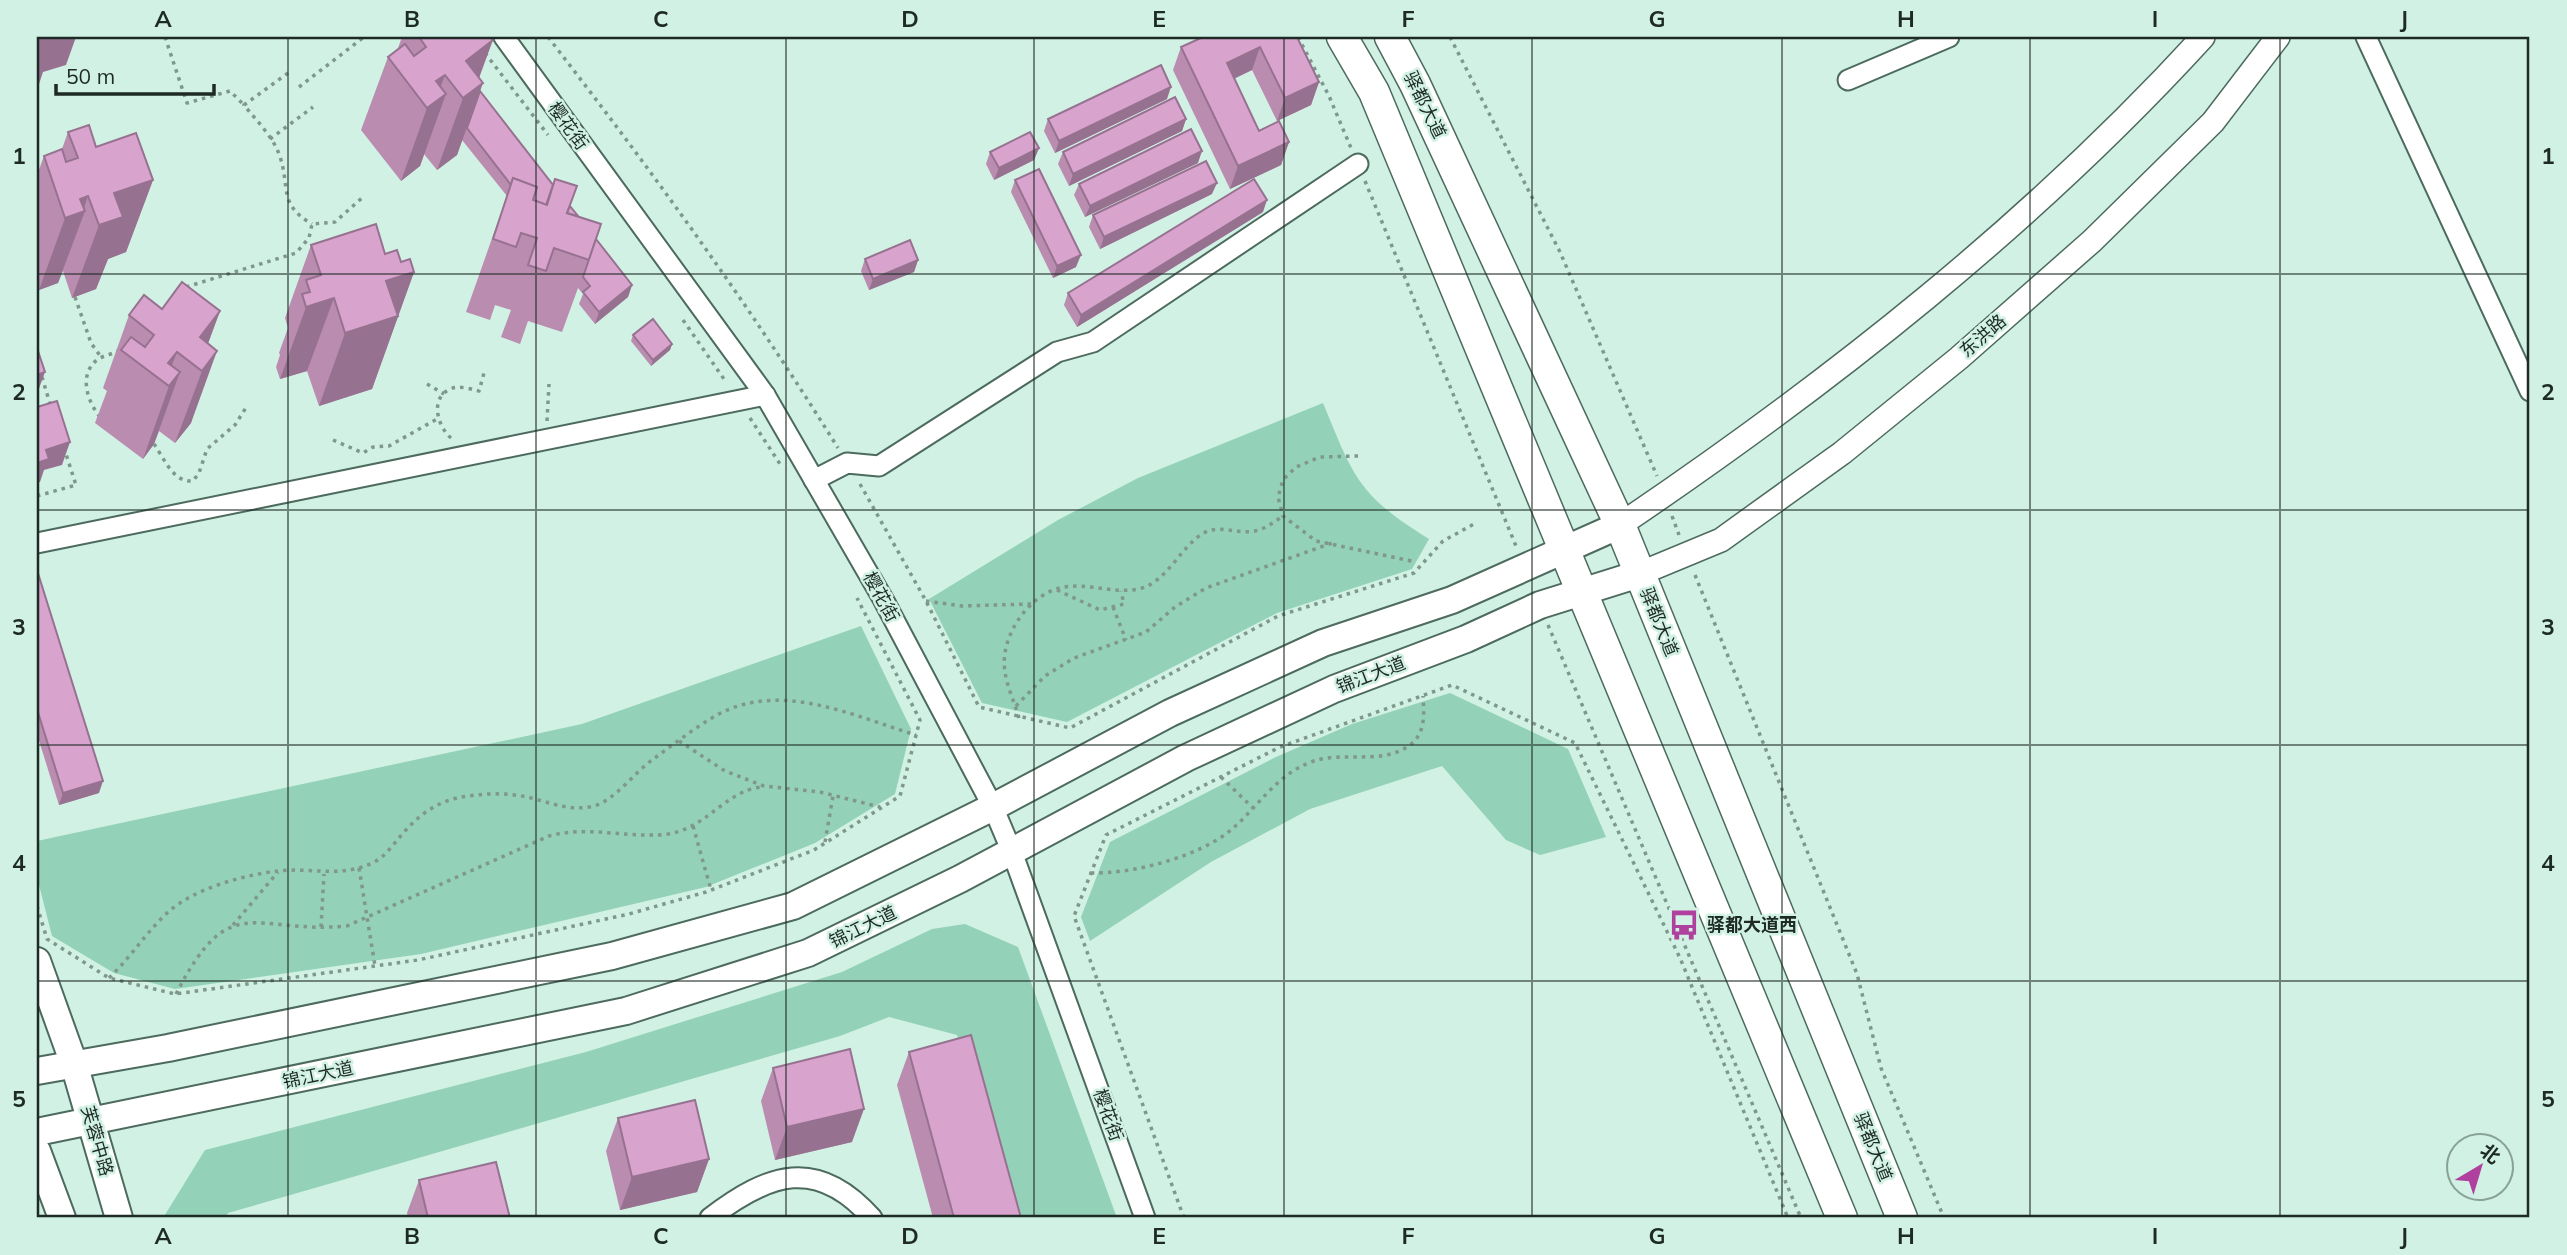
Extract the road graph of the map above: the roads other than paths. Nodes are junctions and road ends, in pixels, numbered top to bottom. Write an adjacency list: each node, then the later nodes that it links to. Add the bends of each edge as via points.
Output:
1 (504, 37): 11 (street, 樱花街)
2 (1342, 37): 15 (main road, via 1374,92)
3 (1390, 37): 13 (main road, 驿都大道)
4 (1949, 37): 8 (street)
5 (2203, 37): 13 (street, via 2051,191 1897,321 1735,447)
6 (2278, 37): 16 (street, 东洪路, via 2213,121 2091,241 1959,358 1842,453 1721,540)
7 (2366, 37): 10 (street)
8 (1848, 80)
9 (1358, 164): 12 (street, via 1093,342 1057,352 879,466 847,463)
10 (2530, 391)
11 (765, 395): 12 (street, 樱花街); 14 (street)
12 (814, 481): 18 (street, 樱花街, via 883,599)
13 (1620, 525): 15 (main road); 16 (main road, 驿都大道)
14 (37, 543)
15 (1563, 552): 17 (main road); 18 (main road, via 1452,600 1323,643 1170,713)
16 (1639, 573): 17 (main road, 锦江大道); 32 (main road, 驿都大道)
17 (1582, 591): 19 (main road, 锦江大道, via 1321,695 1186,758); 31 (main road)
18 (993, 807): 19 (street, 樱花街); 21 (main road, via 780,910 612,956)
19 (1013, 852): 23 (main road, 锦江大道, via 808,953 626,1010); 30 (street, 樱花街)
20 (37, 961): 21 (main road, 芙蓉中路)
21 (74, 1064): 22 (main road); 23 (main road, 芙蓉中路)
22 (37, 1071)
23 (91, 1121): 24 (main road, 锦江大道); 27 (main road, 芙蓉中路)
24 (37, 1132)
25 (37, 1151): 26 (main road)
26 (62, 1218)
27 (119, 1218)
28 (710, 1218): 29 (street, via 769,1181 798,1177 828,1183 854,1198)
29 (872, 1218)
30 (1145, 1218)
31 (1842, 1218)
32 (1902, 1218)

